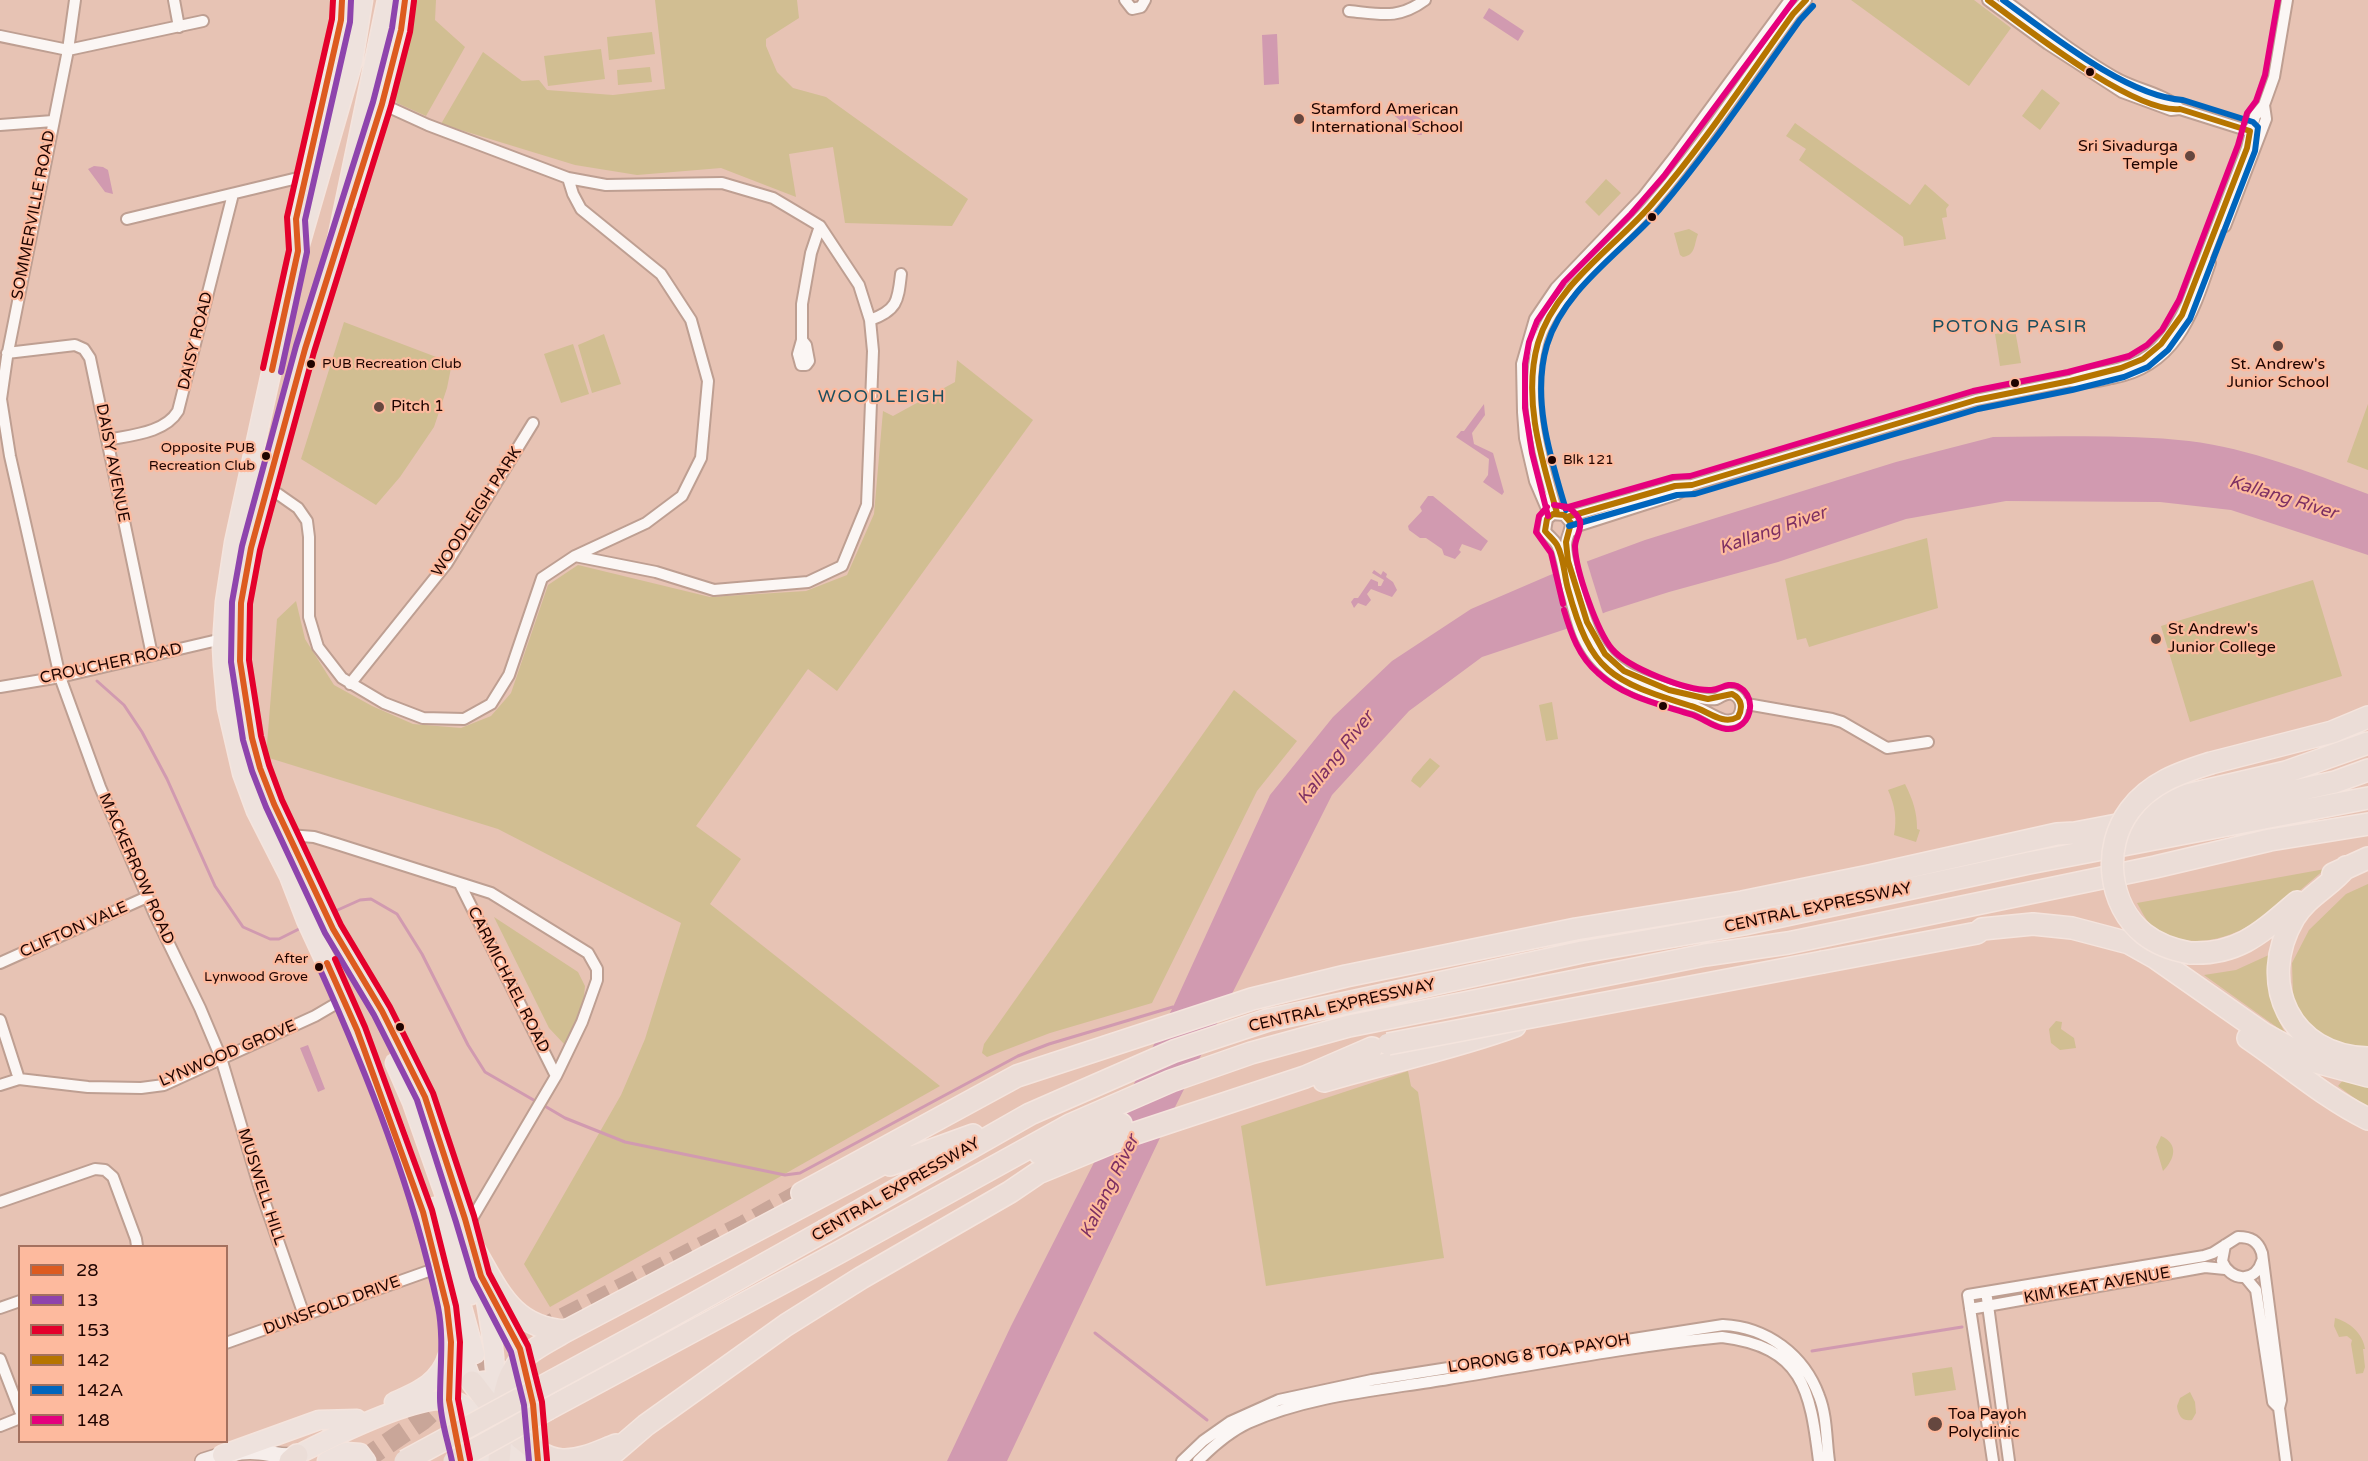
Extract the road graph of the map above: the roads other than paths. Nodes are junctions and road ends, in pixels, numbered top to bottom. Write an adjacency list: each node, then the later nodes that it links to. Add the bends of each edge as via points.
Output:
1 (75, 0): 19 (street, SOMMERVILLE ROAD)
2 (174, 0): 17 (street)
3 (342, 0): 25 (main road, via 341,20)
4 (363, 0): 30 (highway, via 353,61)
5 (387, 0): 31 (highway)
6 (405, 0): 20 (main road)
7 (1125, 0): 8 (street, via 1132,9 1141,7)
8 (1145, 0)
9 (1425, 0): 15 (street, via 1398,14)
10 (1790, 0): 41 (street, via 1657,179 1556,288 1535,319 1522,364 1525,438 1535,482)
11 (1806, 0): 41 (street, via 1657,198 1565,295 1546,323 1532,373 1534,414)
12 (1988, 0): 21 (street, via 2122,92 2171,110)
13 (2004, 0): 21 (street, via 2103,71 2170,100)
14 (2287, 0): 24 (street, via 2274,77 2264,105 2266,119)
15 (1349, 11)
16 (203, 21): 17 (street)
17 (179, 27): 19 (street)
18 (0, 36): 19 (street)
19 (68, 50): 22 (street, SOMMERVILLE ROAD)
20 (382, 104): 26 (street); 31 (main road)
21 (2180, 109): 24 (street)
22 (53, 121): 23 (street); 35 (street, SOMMERVILLE ROAD)
23 (0, 125)
24 (2255, 133): 39 (street, via 2177,326 2141,360 2124,368 1976,400)
25 (306, 176): 27 (street); 30 (main road, via 296,219)
26 (568, 178): 29 (street, via 606,185 722,183 773,198); 43 (street, via 581,209 661,274 691,320 708,381 701,458 682,496 646,523)
27 (233, 194): 28 (street); 37 (street, DAISY ROAD, via 178,411 172,421 161,427)
28 (127, 219)
29 (820, 226): 33 (street, via 859,285); 34 (street, via 802,304)
30 (298, 251): 45 (highway, via 234,543)
31 (332, 264): 40 (highway, via 304,349)
32 (901, 274): 33 (street, via 898,300)
33 (870, 320): 43 (street, via 872,398 867,505 842,566 808,582 714,590 656,572)
34 (802, 340)
35 (7, 353): 37 (street, DAISY AVENUE, via 75,345 84,349 90,358); 38 (street, SOMMERVILLE ROAD, via 1,399)
36 (533, 423): 48 (street, WOODLEIGH PARK, via 447,563)
37 (108, 440): 46 (street, DAISY AVENUE)
38 (5, 457): 47 (street, SOMMERVILLE ROAD)
39 (1692, 485): 41 (street); 42 (street, via 1677,494 1577,526)
40 (267, 490): 48 (street, via 298,508 307,521 309,617 318,647); 60 (highway, via 241,603 240,661 260,768)
41 (1558, 515): 42 (street, via 1571,523); 42 (street, via 1545,523 1545,531)
42 (1563, 539): 44 (street, via 1562,569)
43 (575, 556): 48 (street, via 542,578 509,675 491,704 464,719 423,718 384,704)
44 (1587, 637): 50 (street, via 1625,672 1664,689); 52 (street, via 1599,660 1634,688)
45 (222, 639): 46 (street, CROUCHER ROAD); 65 (highway, via 227,708 242,773 256,811 289,876)
46 (152, 655): 47 (street, CROUCHER ROAD)
47 (60, 676): 49 (street, CROUCHER ROAD); 64 (street, MACKERROW ROAD, via 100,787)
48 (350, 684)
49 (0, 687)
50 (1717, 699): 51 (street, via 1730,694); 52 (street)
51 (1741, 703): 52 (street, via 1740,714 1734,720 1725,722); 54 (street, via 1842,722 1887,748)
52 (1715, 715)
53 (2368, 717): 62 (highway, bridge, via 2332,732 2195,768 2155,786 2123,821 2111,866 2121,905 2144,934 2175,950 2207,954 2231,949 2251,939 2311,889)
54 (1928, 742)
55 (2368, 743): 59 (highway, via 2286,772 2083,819)
56 (2368, 770): 59 (highway, via 2290,792)
57 (2368, 798): 79 (highway, CENTRAL EXPRESSWAY, via 1744,924 1582,952 1255,1024 1174,1052)
58 (2368, 824): 67 (highway, CENTRAL EXPRESSWAY, via 2270,840 1788,943)
59 (2057, 834): 71 (highway, via 1742,902 1576,929 1346,976 1252,999)
60 (290, 835): 63 (street, CARMICHAEL ROAD, via 314,837); 65 (highway)
61 (2368, 858): 62 (highway)
62 (2346, 867): 73 (highway, via 2295,916 2284,937 2278,986 2293,1023 2309,1039 2351,1058)
63 (460, 884): 74 (street, CARMICHAEL ROAD); 74 (street, CARMICHAEL ROAD, via 491,893 593,959 597,969 596,990)
64 (147, 897): 68 (street, CLIFTON VALE); 72 (street, MACKERROW ROAD)
65 (319, 921): 69 (highway); 85 (highway, via 382,1011 425,1097); 104 (highway, via 412,1102 448,1204)
66 (1977, 933): 75 (highway, via 1982,929 2033,924 2072,928 2129,943 2264,1034 2316,1062); 78 (highway, bridge, via 1380,1046); 80 (highway, via 2037,931 2075,937 2132,960)
67 (1705, 955): 78 (highway, via 1690,964 1607,982 1572,1004 1477,1040); 81 (highway, CENTRAL EXPRESSWAY, via 1349,1026 1251,1053 1171,1081)
68 (0, 963)
69 (344, 999): 72 (street, LYNWOOD GROVE); 90 (highway, via 396,1133 423,1212)
70 (0, 1020): 76 (street)
71 (1119, 1044): 82 (highway, via 944,1130); 83 (highway, via 1017,1076)
72 (220, 1058): 76 (street, LYNWOOD GROVE, via 164,1084 141,1088 88,1088); 100 (street, MUSWELL HILL)
73 (2368, 1058)
74 (556, 1076): 85 (street, CARMICHAEL ROAD)
75 (2368, 1076)
76 (19, 1079): 77 (street, LYNWOOD GROVE)
77 (0, 1085)
78 (1266, 1089): 81 (highway); 116 (highway, via 1132,1144 1068,1165 1010,1192 786,1325)
79 (1030, 1114): 82 (highway); 123 (highway, CENTRAL EXPRESSWAY, bridge)
80 (2368, 1119)
81 (1076, 1132): 124 (highway, CENTRAL EXPRESSWAY, bridge, via 967,1183)
82 (872, 1171): 101 (highway)
83 (802, 1193)
84 (0, 1202): 86 (street, via 95,1169 105,1170 113,1177)
85 (467, 1227): 88 (highway)
86 (137, 1245)
87 (2225, 1245): 89 (street, KIM KEAT AVENUE, via 2246,1237 2259,1246); 91 (street); 94 (street, KIM KEAT AVENUE, via 2204,1256)
88 (475, 1251): 92 (highway); 101 (highway, via 496,1288 519,1316 543,1329)
89 (2262, 1261): 93 (street, via 2257,1272); 111 (street, KIM KEAT AVENUE)
90 (437, 1269): 97 (highway); 100 (street, DUNSFOLD DRIVE)
91 (2225, 1269): 93 (street, KIM KEAT AVENUE, via 2238,1278); 96 (street, KIM KEAT AVENUE, via 2205,1267)
92 (481, 1276): 106 (highway, via 512,1330); 107 (highway)
93 (2246, 1278): 111 (street, KIM KEAT AVENUE, via 2256,1290 2273,1401)
94 (1986, 1292): 96 (street); 99 (street, via 1968,1295)
95 (18, 1302): 98 (street)
96 (1988, 1305): 99 (street, KIM KEAT AVENUE); 133 (street)
97 (447, 1307): 103 (highway); 108 (highway)
98 (0, 1308)
99 (1970, 1309): 132 (street)
100 (304, 1315): 102 (street, DUNSFOLD DRIVE)
101 (566, 1331): 106 (highway)
102 (228, 1342)
103 (451, 1342): 109 (highway); 113 (highway, via 445,1365 430,1384)
104 (481, 1353)
105 (0, 1359): 110 (street)
106 (523, 1359): 115 (highway, via 509,1377); 119 (highway, via 533,1404)
107 (497, 1370): 108 (highway, via 488,1379); 115 (highway)
108 (472, 1382): 115 (highway)
109 (449, 1400): 115 (highway, via 463,1405); 118 (highway, via 422,1403 362,1424); 125 (highway)
110 (18, 1406)
111 (2279, 1408): 134 (street, KIM KEAT AVENUE)
112 (18, 1419): 114 (street)
113 (357, 1419): 117 (highway, via 319,1420); 118 (highway, via 298,1450)
114 (0, 1426)
115 (498, 1432): 119 (highway, via 526,1442); 126 (highway)
116 (625, 1441): 119 (highway, via 588,1456 564,1460); 127 (highway)
117 (222, 1455): 118 (main road, via 245,1451); 120 (main road)
118 (293, 1458)
119 (533, 1458)
120 (203, 1461)
121 (327, 1461): 122 (highway, via 355,1452)
122 (366, 1461)
123 (405, 1461)
124 (454, 1461)
125 (461, 1461)
126 (483, 1461)
127 (604, 1461)
128 (1182, 1461): 131 (street, LORONG 8 TOA PAYOH, via 1230,1422 1279,1400 1372,1380 1723,1325 1740,1326 1770,1337 1802,1364 1820,1397)
129 (1198, 1461): 130 (street, LORONG 8 TOA PAYOH, via 1223,1438 1248,1423 1302,1405 1722,1336 1762,1344 1795,1372 1808,1397)
130 (1819, 1461)
131 (1829, 1461)
132 (1993, 1461)
133 (2009, 1461)
134 (2286, 1461)

